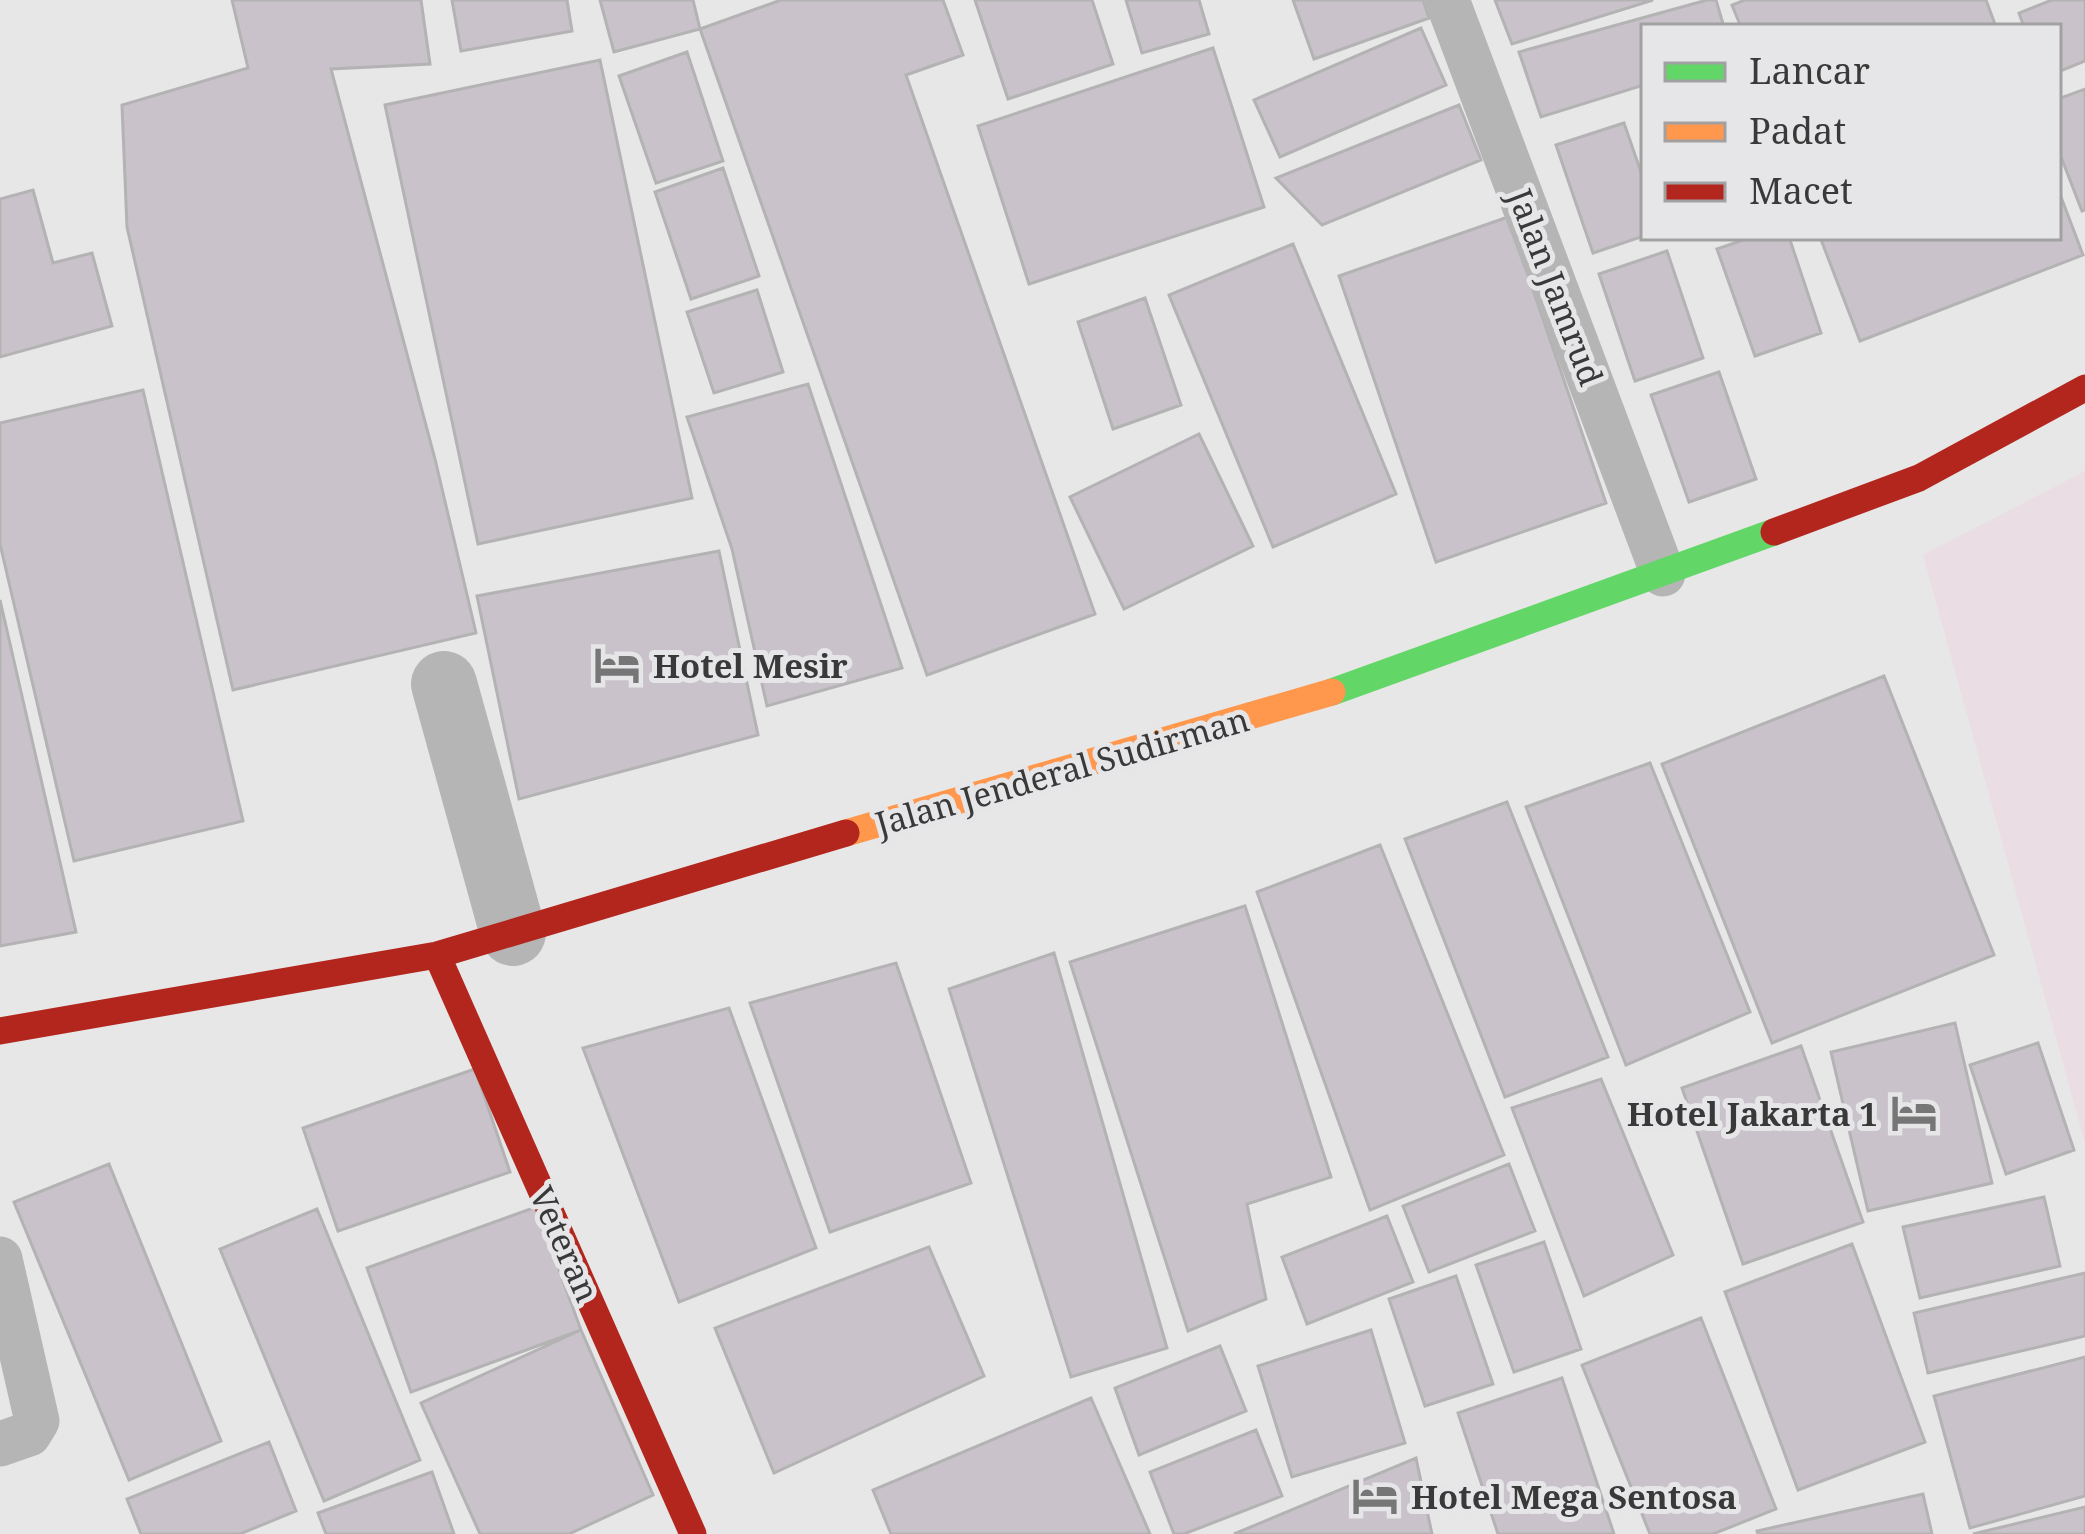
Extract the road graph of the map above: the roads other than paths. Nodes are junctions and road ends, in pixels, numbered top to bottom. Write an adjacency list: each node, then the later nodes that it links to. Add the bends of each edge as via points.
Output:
1 (1447, 0): 3 (lane, Jalan Jamrud)
2 (2085, 388): 3 (street, Jalan Jenderal Sudirman, via 1919,478)
3 (1664, 574): 5 (street, Jalan Jenderal Sudirman, via 1306,701)
4 (444, 684): 5 (street)
5 (513, 932): 6 (street, Jalan Jenderal Sudirman)
6 (437, 955): 7 (street, Jalan Jenderal Sudirman); 10 (street, Veteran)
7 (0, 1031)
8 (2, 1270): 9 (lane, via 37,1421 29,1434)
9 (0, 1444)
10 (693, 1534)

